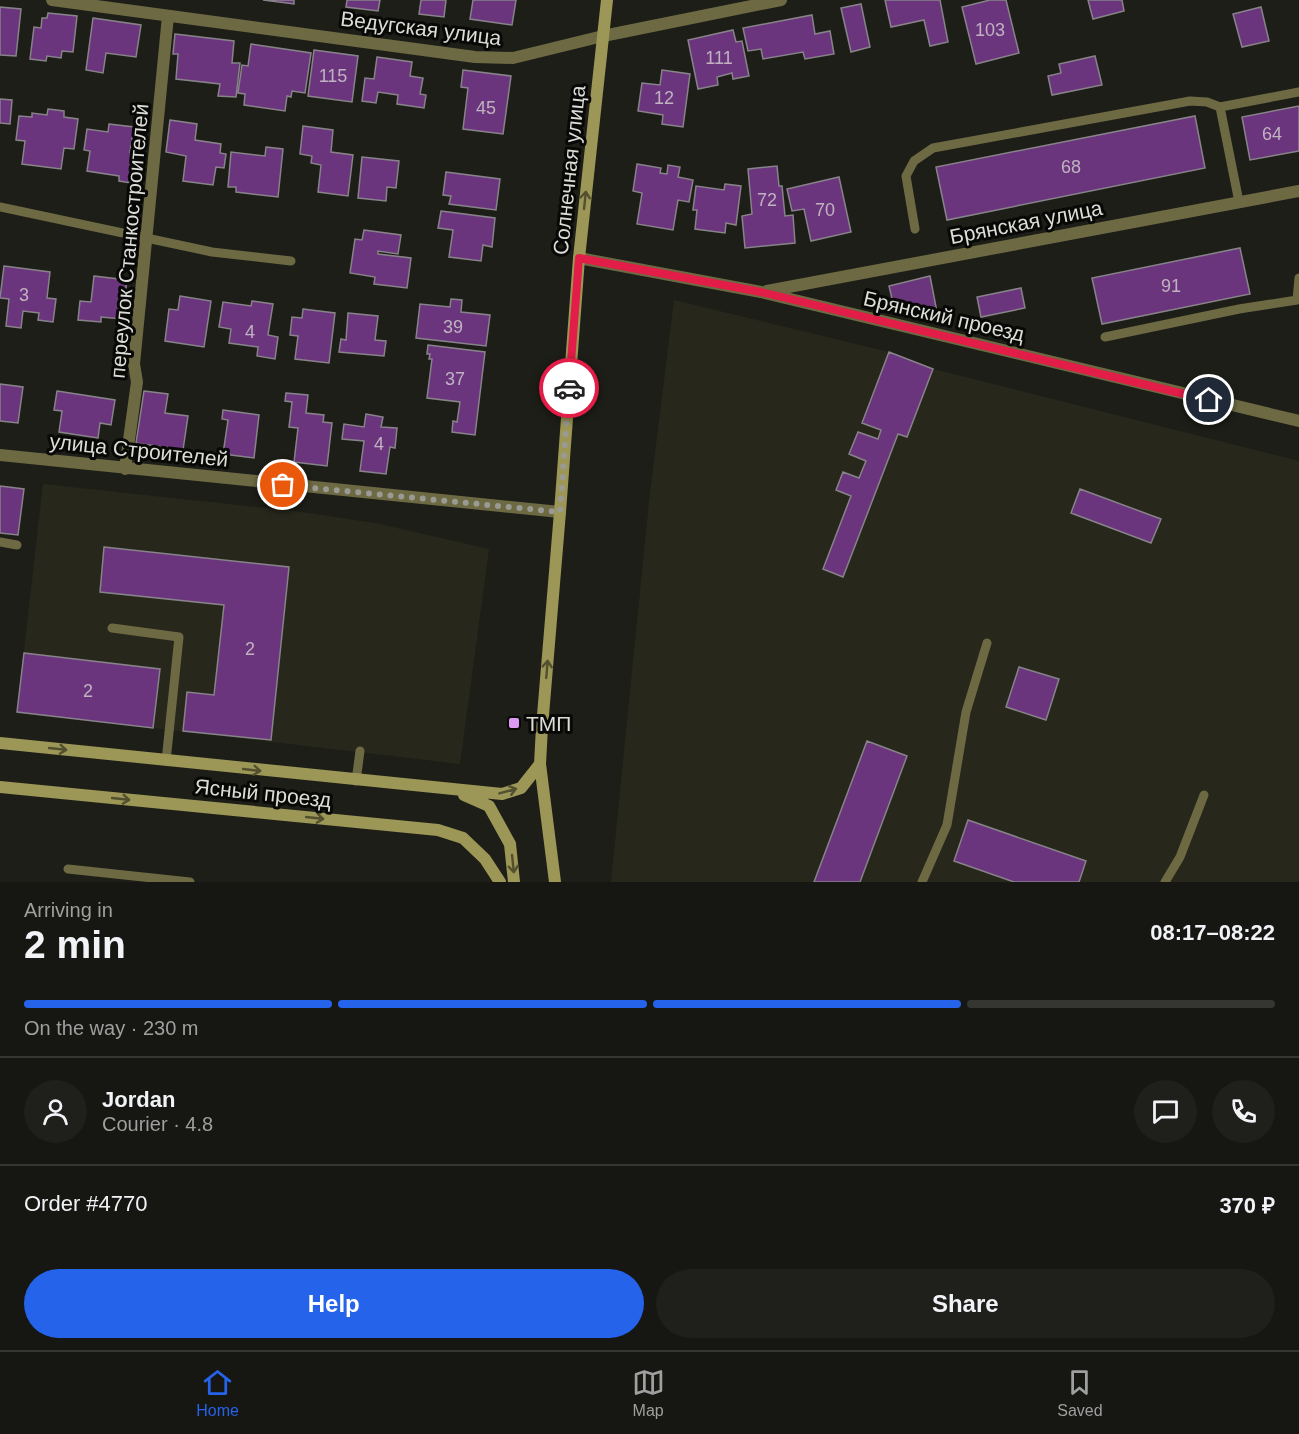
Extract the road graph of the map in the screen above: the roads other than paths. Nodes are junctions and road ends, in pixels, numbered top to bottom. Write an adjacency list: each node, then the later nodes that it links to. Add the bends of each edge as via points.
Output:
1 (52, 0): 4 (street, Ведугская улица)
2 (607, 0): 5 (street, Солнечная улица)
3 (781, 0): 5 (street, Ведугская улица)
4 (168, 16): 5 (street, Ведугская улица, via 476,57 513,58); 12 (street, переулок Станкостроителей)
5 (603, 36): 13 (street, Солнечная улица, one-way to 5)
6 (1299, 92): 7 (lane)
7 (1220, 107): 9 (lane); 11 (lane, via 1190,101 933,148 914,161 906,176)
8 (1299, 190): 9 (street, Брянская улица)
9 (1239, 202): 16 (street, Брянская улица)
10 (0, 207): 12 (lane)
11 (915, 229)
12 (148, 237): 14 (lane, via 212,252); 20 (street, переулок Станкостроителей, via 134,364 137,382)
13 (579, 258): 16 (street, Брянский проезд); 21 (street, Солнечная улица)
14 (291, 261)
15 (1299, 278): 17 (lane, via 1297,300)
16 (761, 292): 18 (street, Брянский проезд)
17 (1105, 337)
18 (1299, 421)
19 (0, 456): 20 (street, улица Строителей)
20 (125, 469): 21 (street, улица Строителей)
21 (560, 512): 29 (street, Солнечная улица, one-way to 21)
22 (0, 542): 23 (lane)
23 (17, 544)
24 (112, 628): 28 (lane, via 179,637)
25 (987, 643): 39 (lane, via 966,712 946,825)
26 (0, 743): 28 (street, Ясный проезд, one-way to 28)
27 (360, 751): 30 (lane)
28 (166, 761): 30 (street, Ясный проезд, one-way to 30)
29 (540, 764): 32 (street, Ясный проезд, one-way to 29, via 502,794 521,788); 38 (street, Солнечная улица)
30 (356, 781): 32 (street, Ясный проезд)
31 (0, 787): 36 (street, Ясный проезд, one-way to 36, via 438,830 463,838 485,859)
32 (455, 790): 37 (street, Ясный проезд, one-way to 37, via 489,806 510,844)
33 (1204, 795): 40 (lane, via 1180,857)
34 (68, 869): 35 (lane)
35 (190, 882)
36 (500, 882)
37 (514, 882)
38 (555, 882)
39 (922, 882)
40 (1165, 882)

